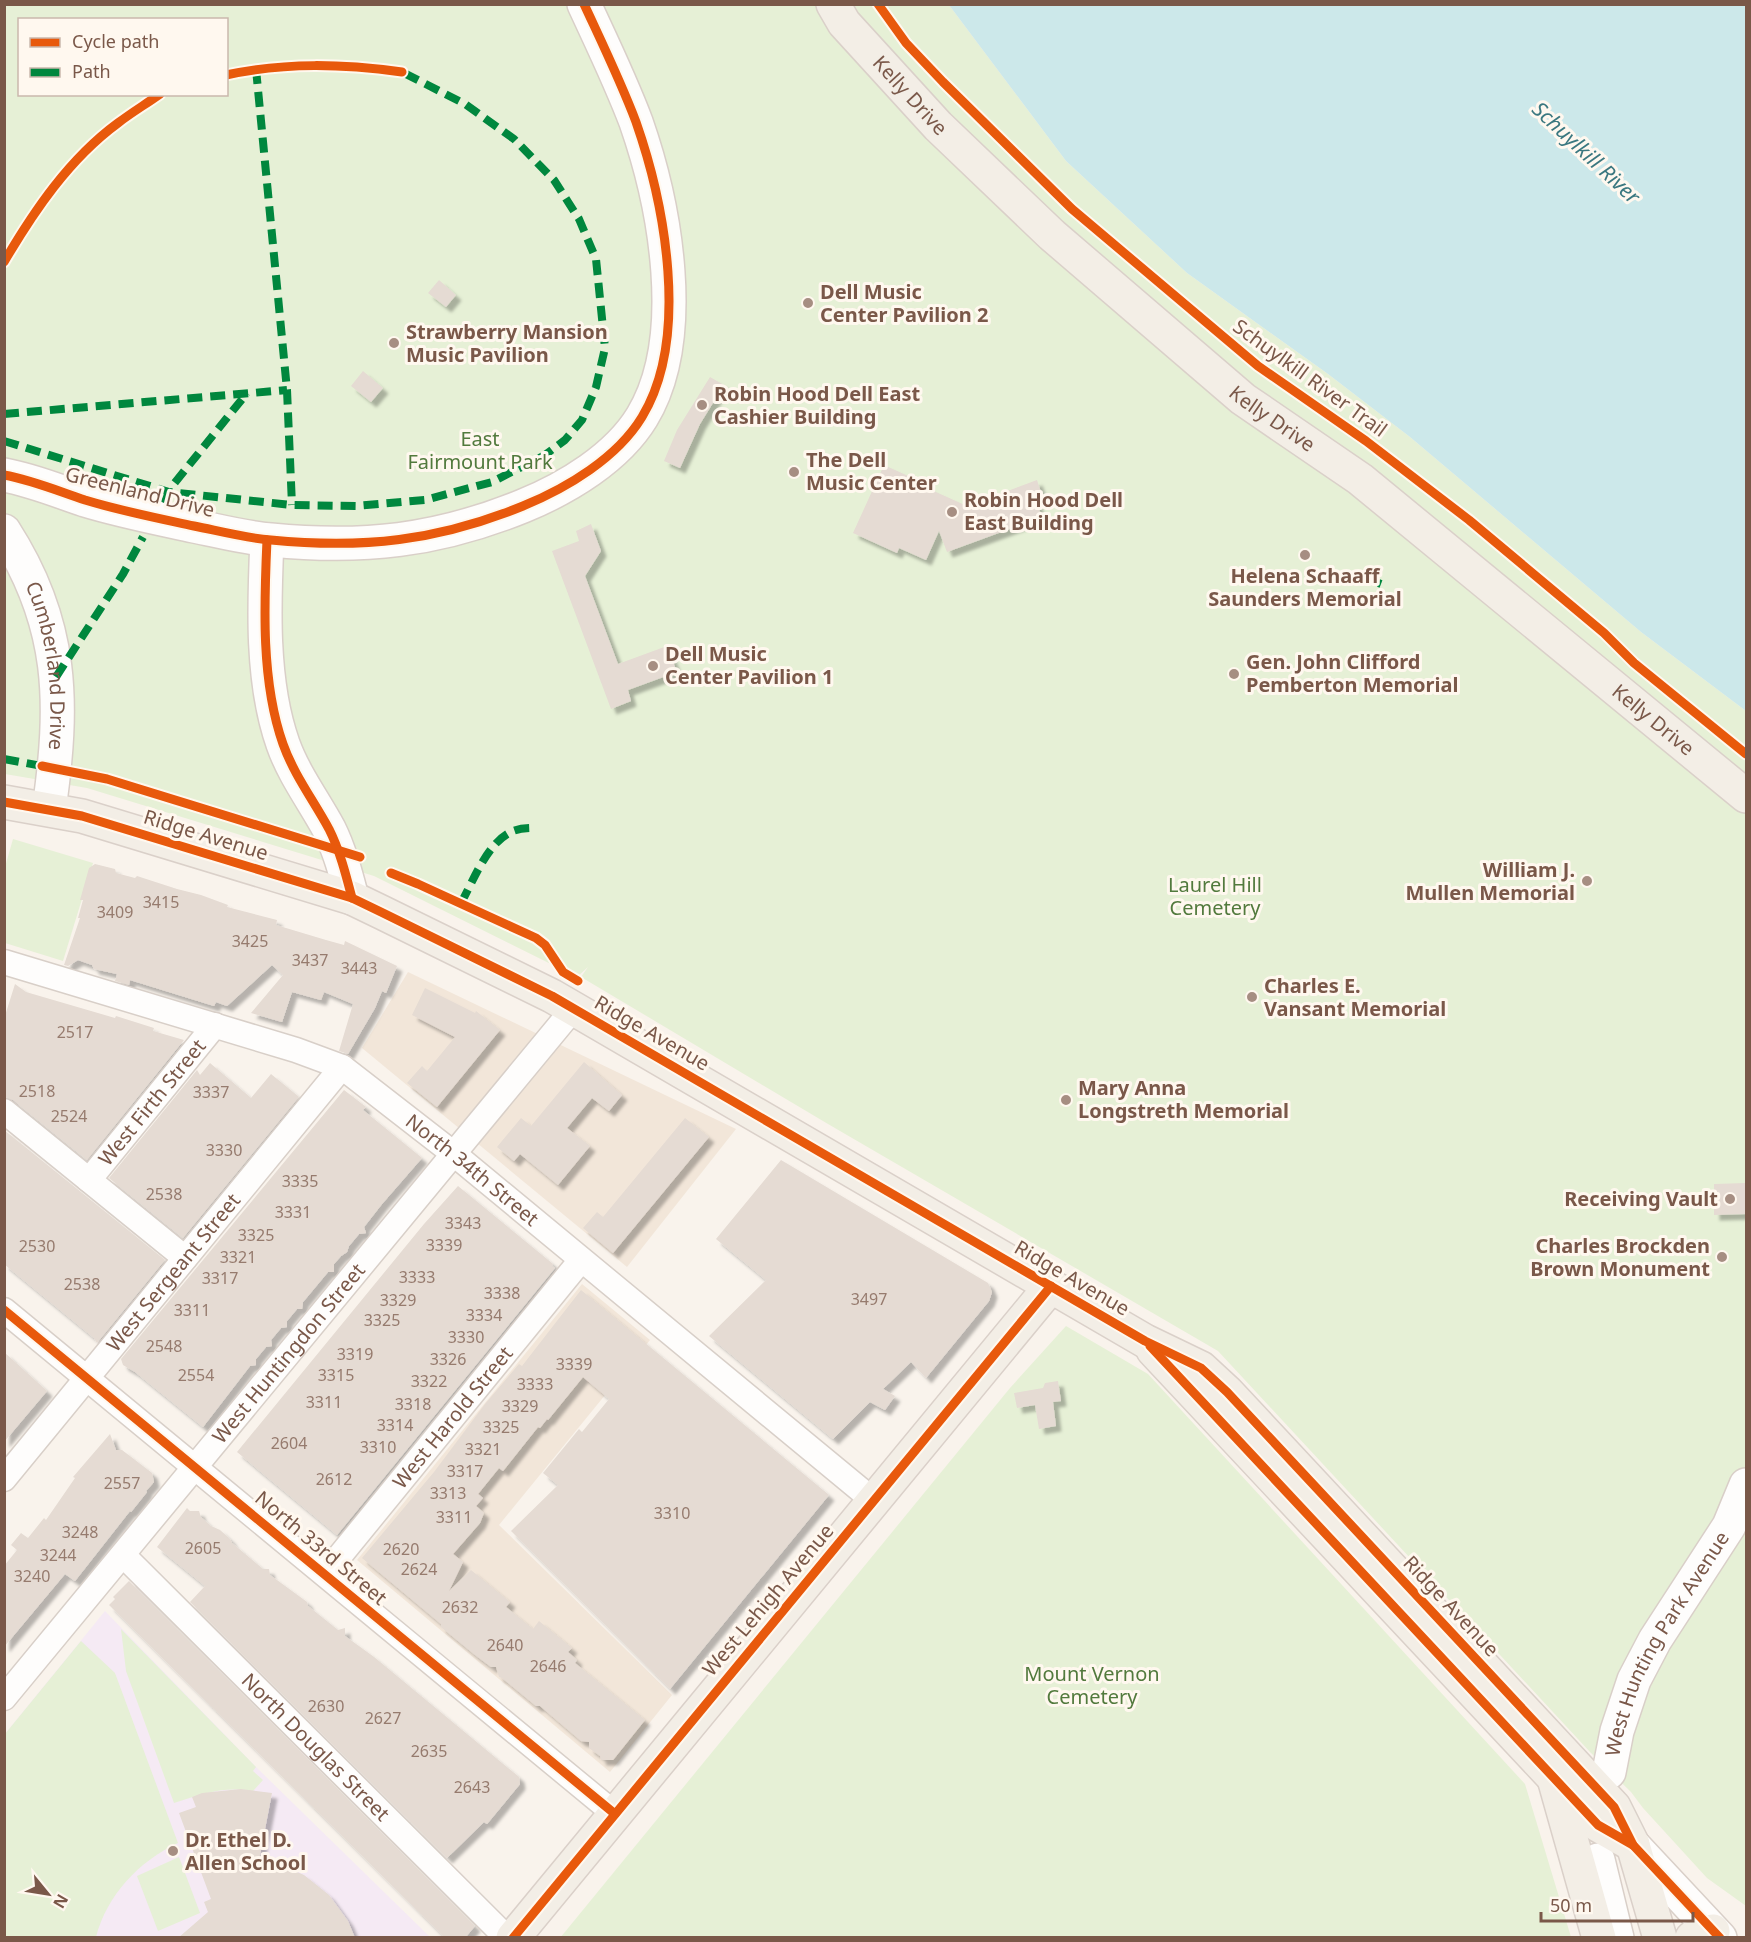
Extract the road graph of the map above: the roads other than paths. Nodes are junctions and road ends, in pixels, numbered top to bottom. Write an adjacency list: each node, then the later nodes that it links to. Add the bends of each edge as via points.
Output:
1 (584, 4): 5 (main road, Greenland Drive, via 636,124 662,230 669,320 656,388 641,419 610,453 566,485 464,528 379,542)
2 (833, 4): 6 (main road, Kelly Drive, via 844,23 938,126 1052,235 1243,399 1360,478)
3 (4, 475): 5 (main road, Greenland Drive, via 121,510)
4 (4, 531): 8 (main road, Cumberland Drive, via 33,585 53,651 58,723)
5 (267, 540): 9 (main road, via 267,645 277,724 288,757 330,831)
6 (1746, 796)
7 (4, 802): 8 (main road, Ridge Avenue)
8 (49, 809): 9 (main road, Ridge Avenue)
9 (352, 898): 11 (main road, Ridge Avenue)
10 (4, 962): 12 (street, North 34th Street)
11 (574, 1008): 15 (street, West Huntingdon Street); 19 (main road, Ridge Avenue)
12 (215, 1025): 13 (street, North 34th Street); 16 (street, West Firth Street)
13 (342, 1067): 15 (street, North 34th Street); 17 (street, West Sergeant Street)
14 (4, 1110): 16 (street)
15 (454, 1154): 18 (street, North 34th Street); 23 (street, West Huntingdon Street)
16 (89, 1180): 17 (street)
17 (185, 1258): 22 (street, West Sergeant Street)
18 (581, 1260): 26 (street, North 34th Street); 28 (street, West Harold Street)
19 (1051, 1286): 21 (main road, Ridge Avenue); 26 (main road, West Lehigh Avenue)
20 (4, 1310): 22 (street, North 33rd Street)
21 (1145, 1341): 31 (main road, Ridge Avenue); 33 (main road, Ridge Avenue, via 1201,1368 1227,1392 1614,1807)
22 (87, 1378): 23 (street, North 33rd Street); 24 (street, West Sergeant Street)
23 (195, 1467): 27 (street, West Huntingdon Street); 28 (street, North 33rd Street)
24 (4, 1479)
25 (1746, 1483): 30 (main road, West Hunting Park Avenue, via 1718,1519 1637,1646 1604,1728)
26 (874, 1502): 32 (main road, West Lehigh Avenue)
27 (123, 1556): 29 (street, West Huntingdon Street); 35 (street, North Douglas Street)
28 (325, 1574): 32 (street, North 33rd Street)
29 (4, 1698)
30 (1603, 1766)
31 (1554, 1778): 33 (main road, Ridge Avenue, via 1598,1826); 37 (main road)
32 (615, 1814): 36 (main road, West Lehigh Avenue)
33 (1633, 1845): 34 (main road, Ridge Avenue); 40 (main road)
34 (1709, 1935)
35 (507, 1938)
36 (513, 1938)
37 (1599, 1938)
38 (1617, 1938): 39 (main road, via 1605,1897 1606,1869)
39 (1631, 1938)
40 (1660, 1938)

